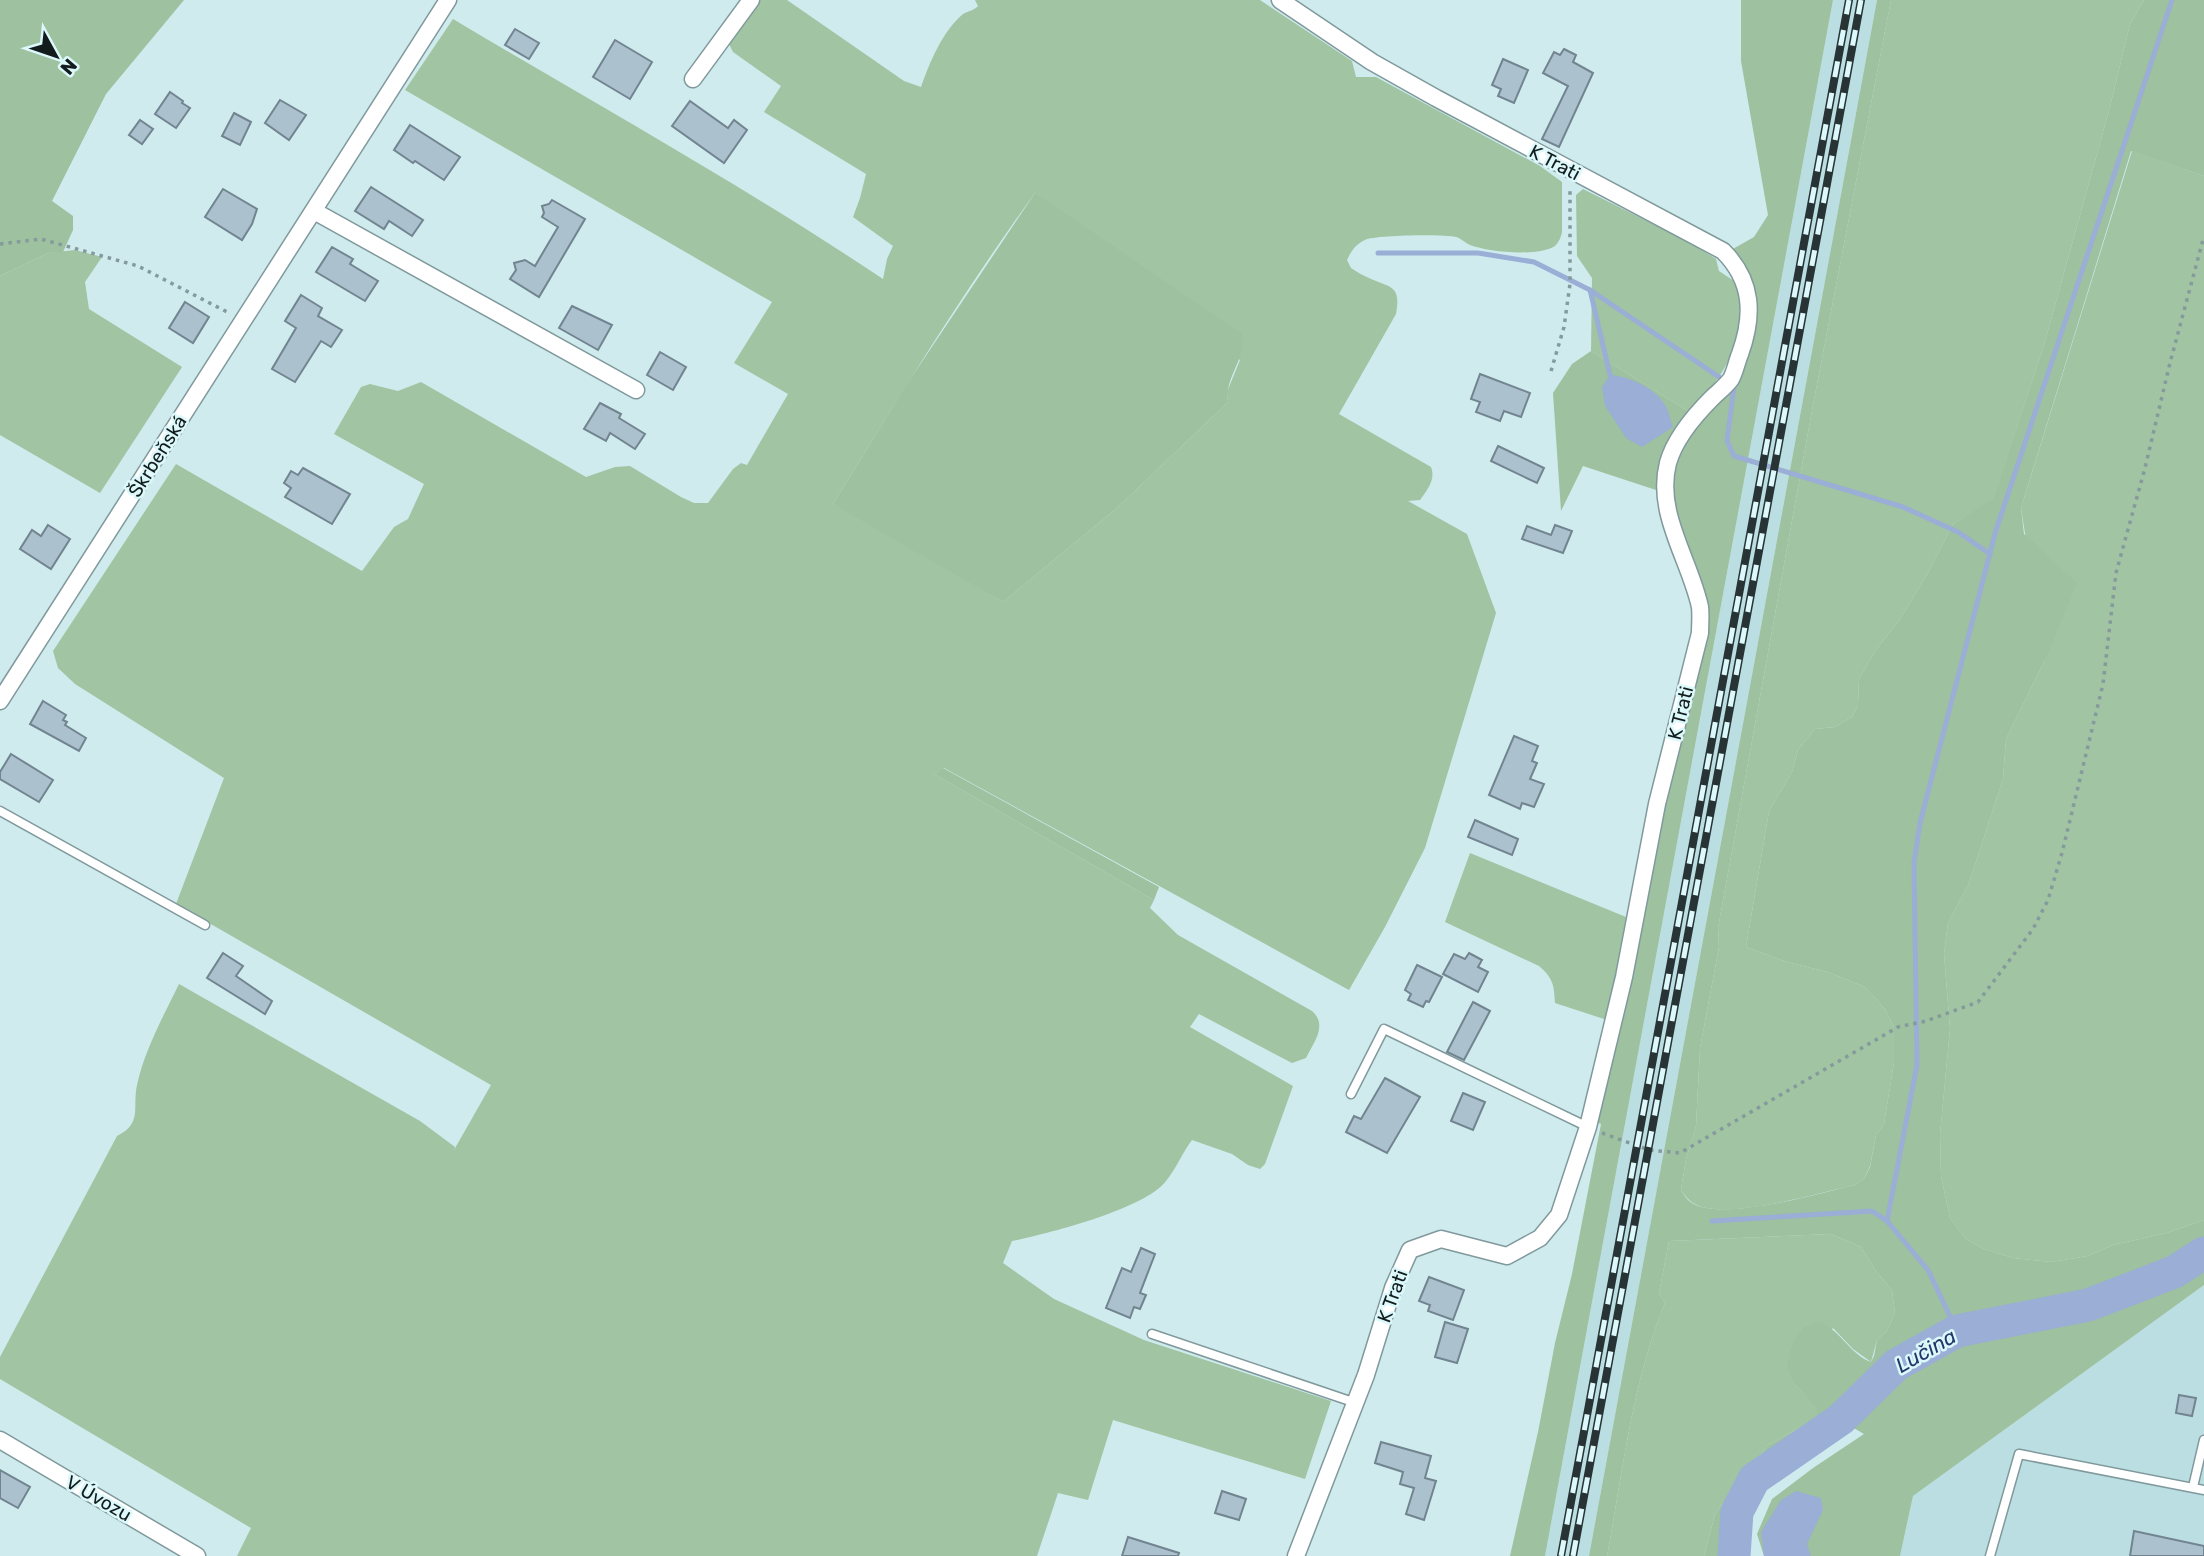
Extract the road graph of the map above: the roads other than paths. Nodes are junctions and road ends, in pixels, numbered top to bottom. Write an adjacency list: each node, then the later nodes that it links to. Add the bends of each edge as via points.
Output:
1 (448, 0): 5 (street, Škrbeňská)
2 (751, 0): 4 (street)
3 (1280, 0): 11 (street, K Trati, via 1373,62 1723,251 1740,271 1746,289 1746,337 1731,378 1694,417 1668,463 1668,511 1700,609 1700,633 1657,804 1624,977)
4 (694, 79)
5 (314, 211): 6 (street); 7 (street, Škrbeňská)
6 (636, 390)
7 (0, 701)
8 (0, 811): 9 (lane)
9 (205, 925)
10 (1351, 1094): 11 (lane, via 1384,1029)
11 (1588, 1127): 13 (street, K Trati, via 1559,1215 1539,1238 1507,1256 1441,1239 1410,1250)
12 (1152, 1334): 13 (lane)
13 (1356, 1403): 19 (street, K Trati)
14 (0, 1440): 18 (street, V Úvozu)
15 (2204, 1440): 16 (lane)
16 (2193, 1487): 17 (lane); 20 (lane, via 2018,1454)
17 (2204, 1490)
18 (198, 1556)
19 (1296, 1556)
20 (1990, 1556)

